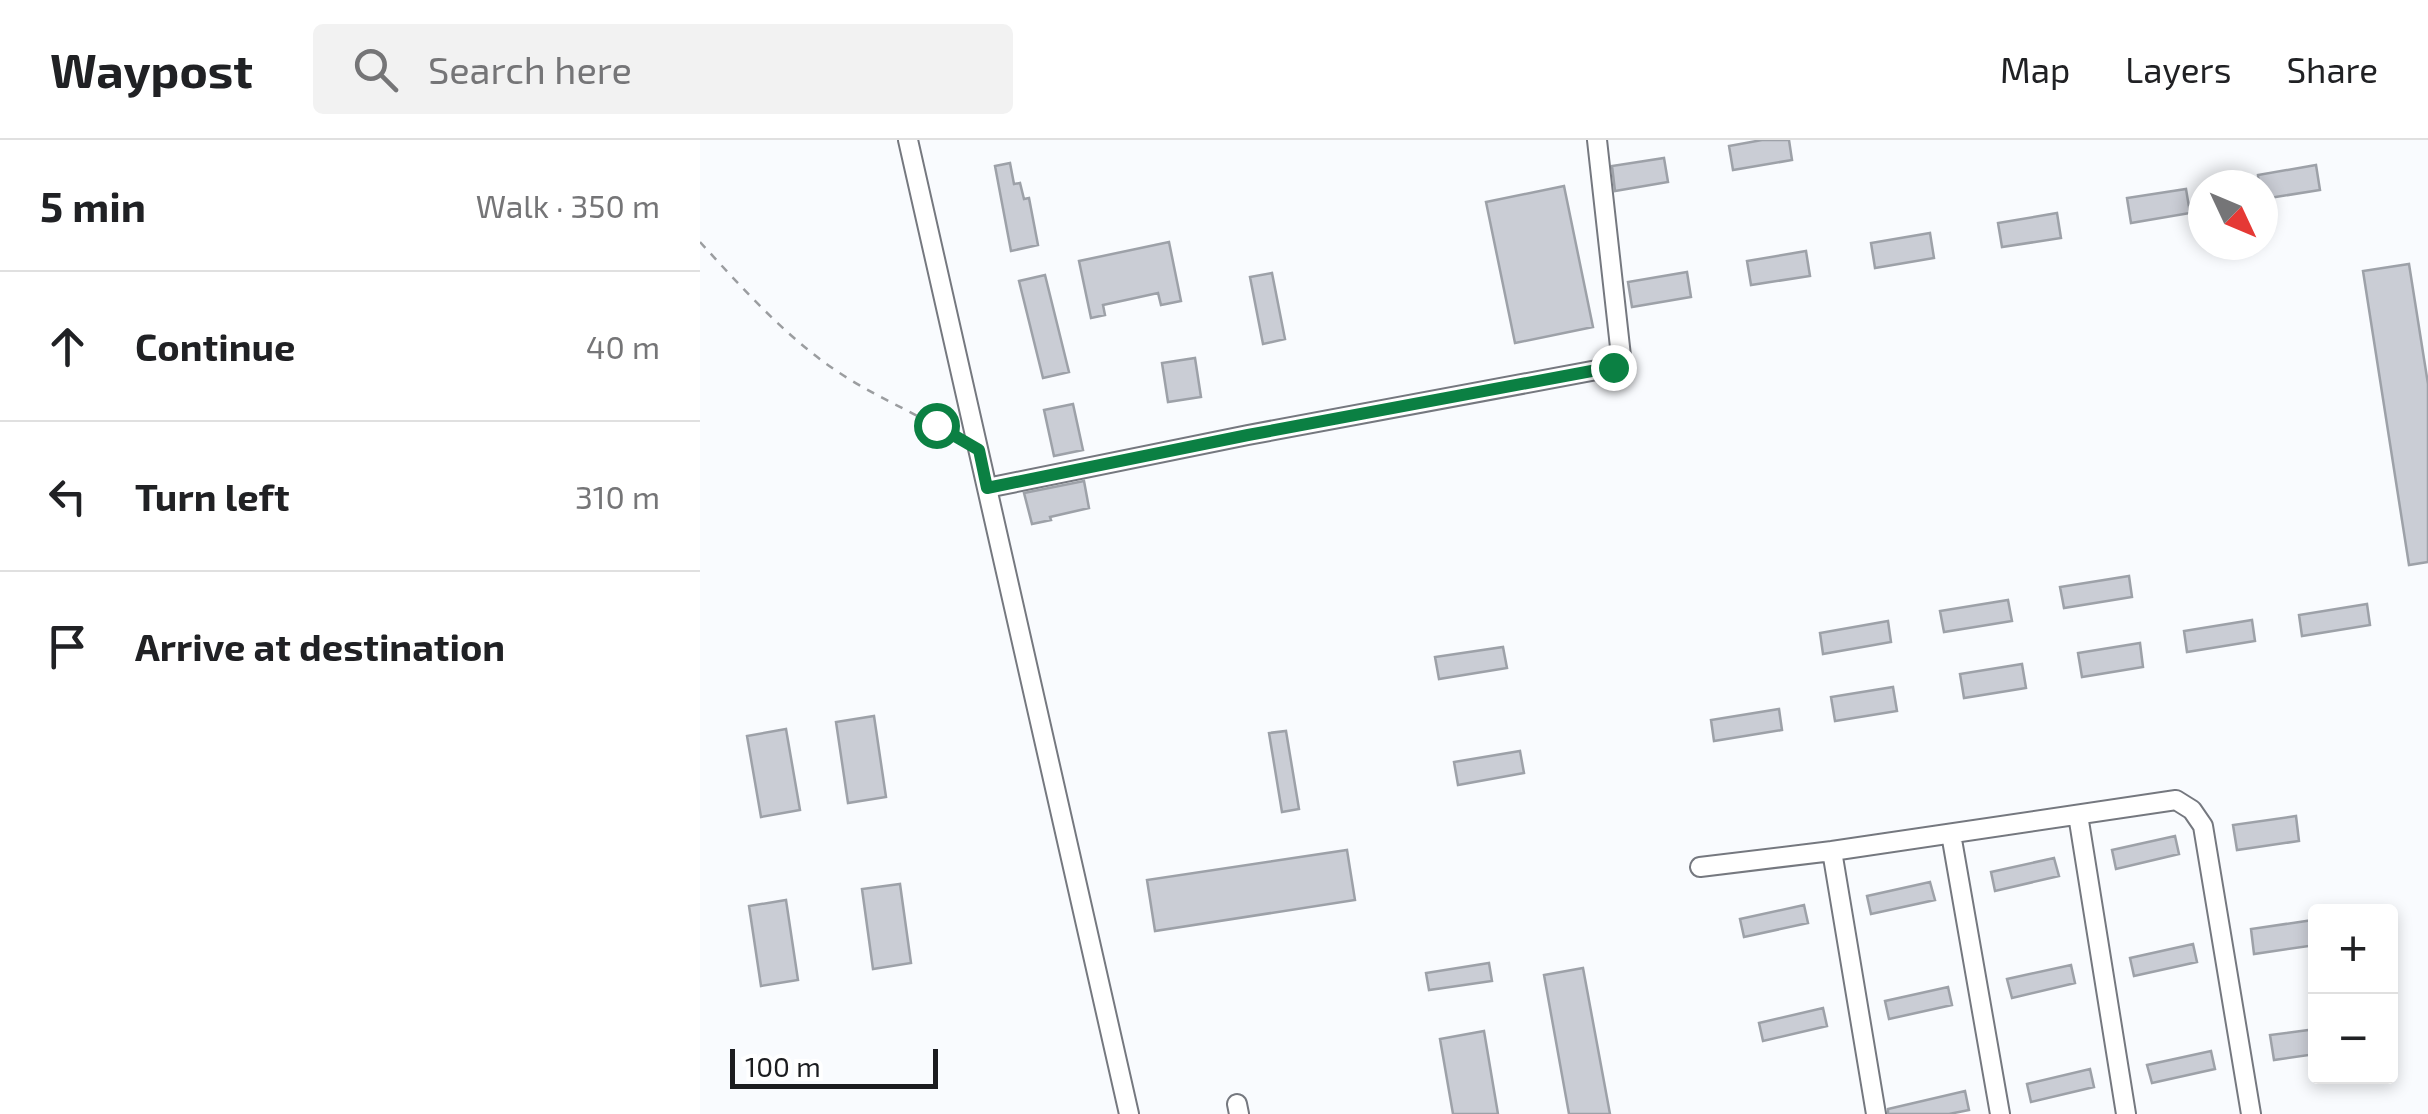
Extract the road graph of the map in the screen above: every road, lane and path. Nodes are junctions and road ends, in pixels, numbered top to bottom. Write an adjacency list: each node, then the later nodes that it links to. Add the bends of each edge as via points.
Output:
1 (908, 140): 4 (street)
2 (1597, 140): 5 (street, via 1621,356 1613,367)
3 (700, 242): 4 (path, via 792,336 848,378)
4 (979, 450): 5 (street)
5 (987, 488): 10 (street)
6 (2078, 815): 7 (street); 13 (street); 14 (street, via 2176,800 2203,826)
7 (1951, 834): 8 (street); 12 (street)
8 (1832, 851): 9 (street); 11 (street)
9 (1700, 868)
10 (1129, 1114)
11 (1876, 1114)
12 (2000, 1114)
13 (2126, 1114)
14 (2251, 1114)

